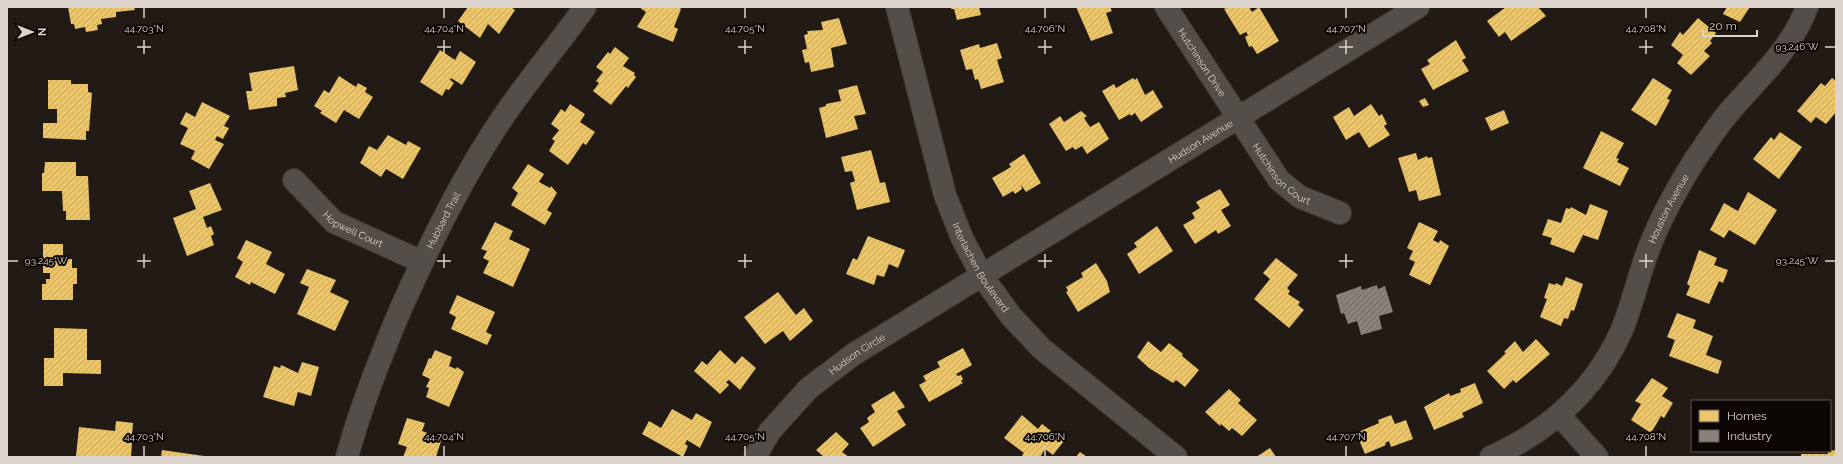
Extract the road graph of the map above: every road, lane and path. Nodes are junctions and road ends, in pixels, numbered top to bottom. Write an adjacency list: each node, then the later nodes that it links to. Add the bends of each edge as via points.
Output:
1 (585, 7): 9 (street, Hubbard Trail, via 490,136 453,199)
2 (897, 7): 10 (street, Interlachen Boulevard, via 945,195 962,238)
3 (1166, 7): 6 (street, Hutchinson Drive)
4 (1418, 7): 6 (street, Hudson Avenue)
5 (1807, 7): 11 (street, Houston Avenue, via 1782,52 1729,112 1678,187 1651,242 1621,332 1604,363 1584,391)
6 (1238, 117): 8 (street, Hutchinson Court, via 1279,180 1300,197); 10 (street, Hudson Avenue)
7 (294, 180): 9 (street, Hopwell Court, via 334,222)
8 (1340, 213)
9 (422, 262): 12 (street, Hubbard Trail, via 370,385)
10 (982, 276): 13 (street, Hudson Circle, via 854,354 809,388 770,432); 14 (street, Interlachen Boulevard, via 1011,316 1042,349)
11 (1560, 416): 15 (street, Houston Avenue); 16 (street)
12 (347, 457)
13 (755, 457)
14 (1176, 457)
15 (1491, 457)
16 (1597, 457)

